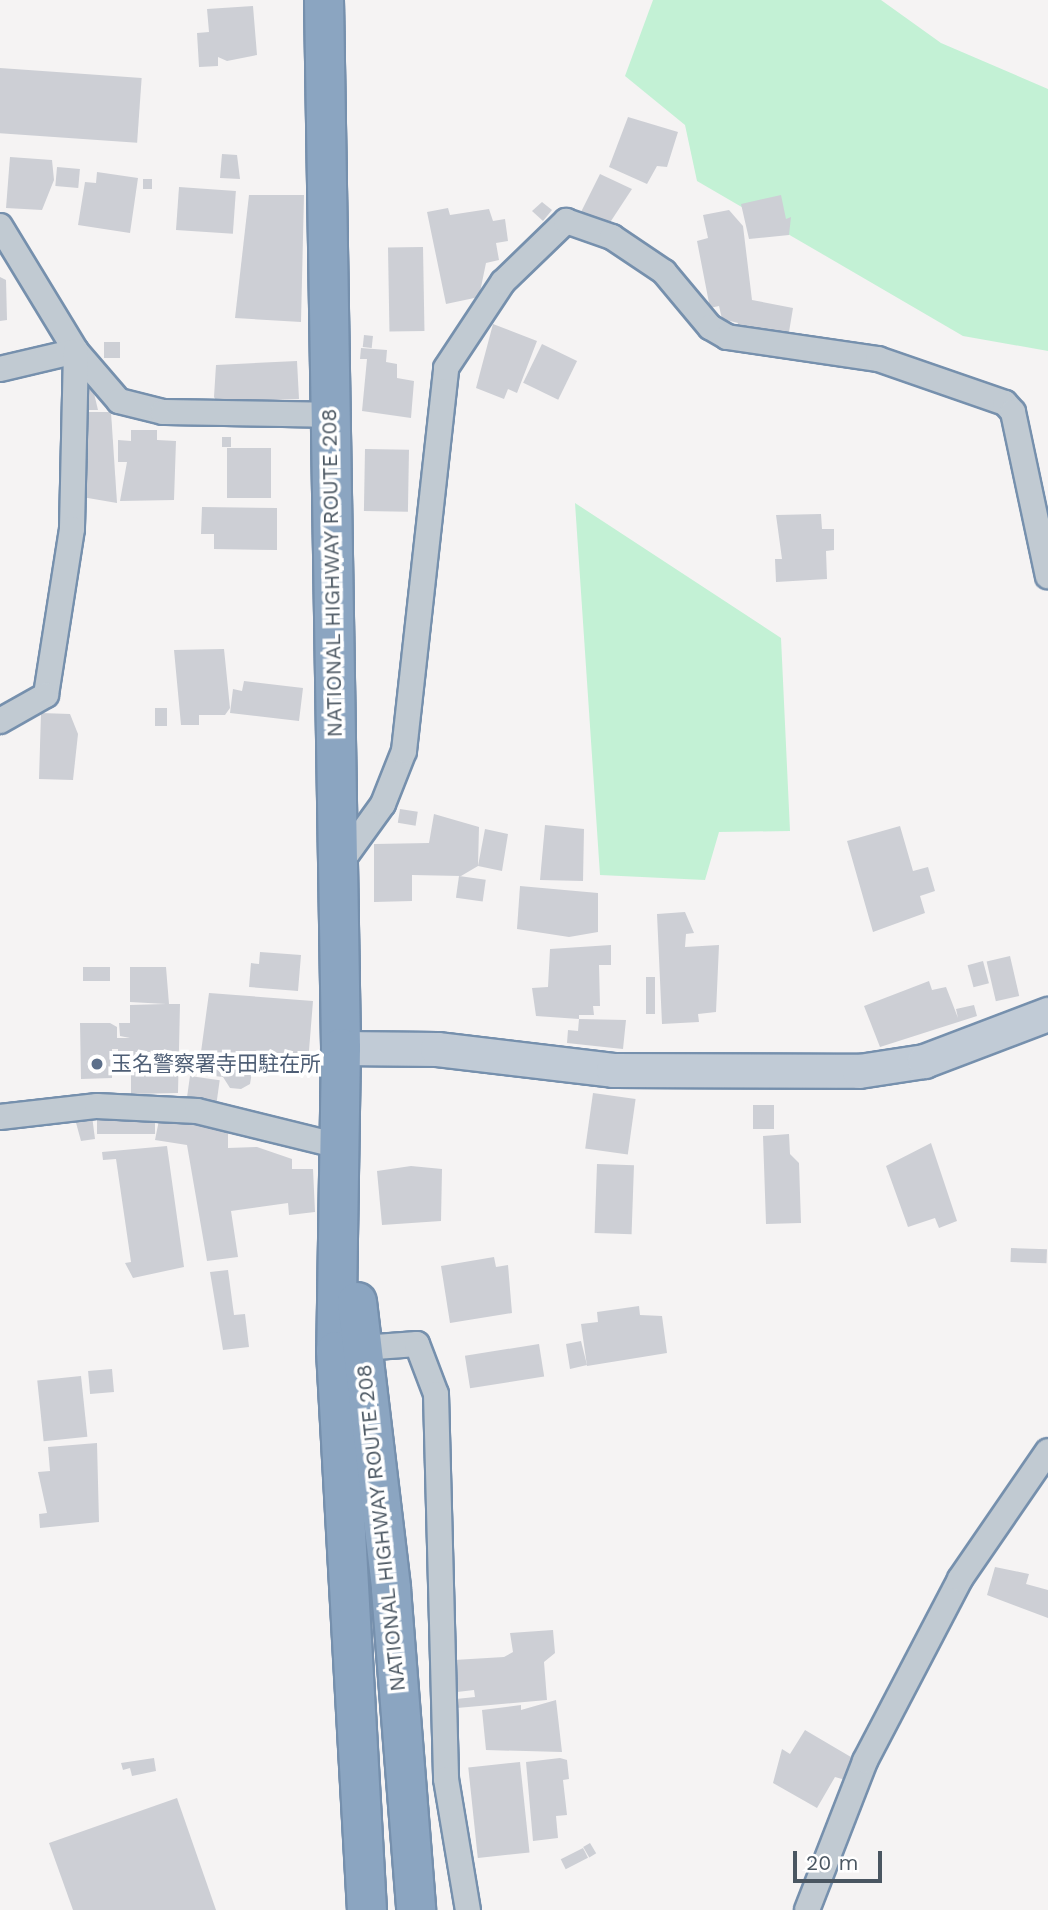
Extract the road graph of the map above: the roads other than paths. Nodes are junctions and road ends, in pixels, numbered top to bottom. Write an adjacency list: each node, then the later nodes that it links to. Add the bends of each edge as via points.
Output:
1 (324, 0): 5 (highway, NATIONAL HIGHWAY ROUTE 208)
2 (0, 226): 3 (street)
3 (76, 351): 4 (street); 5 (street, via 120,401 141,409); 7 (street, via 72,530 46,695)
4 (0, 369)
5 (329, 415): 8 (highway, NATIONAL HIGHWAY ROUTE 208)
6 (1048, 576): 8 (street, via 1013,412 1005,403 878,359 727,337 709,327 664,272 612,237 566,221 503,282 446,368 404,751 383,804)
7 (0, 721)
8 (338, 866): 10 (highway, NATIONAL HIGHWAY ROUTE 208)
9 (1048, 1014): 10 (street, via 924,1061 859,1071 613,1070 437,1049)
10 (341, 1048): 12 (highway, NATIONAL HIGHWAY ROUTE 208)
11 (0, 1117): 12 (street, via 97,1105 197,1111)
12 (340, 1146): 13 (highway, NATIONAL HIGHWAY ROUTE 208); 15 (highway, NATIONAL HIGHWAY ROUTE 208, via 336,1351)
13 (362, 1348): 16 (highway, NATIONAL HIGHWAY ROUTE 208, via 391,1589); 17 (street, via 417,1344 436,1394 445,1766)
14 (1048, 1451): 18 (street, via 960,1579 871,1749)
15 (367, 1910)
16 (416, 1910)
17 (468, 1910)
18 (807, 1910)

